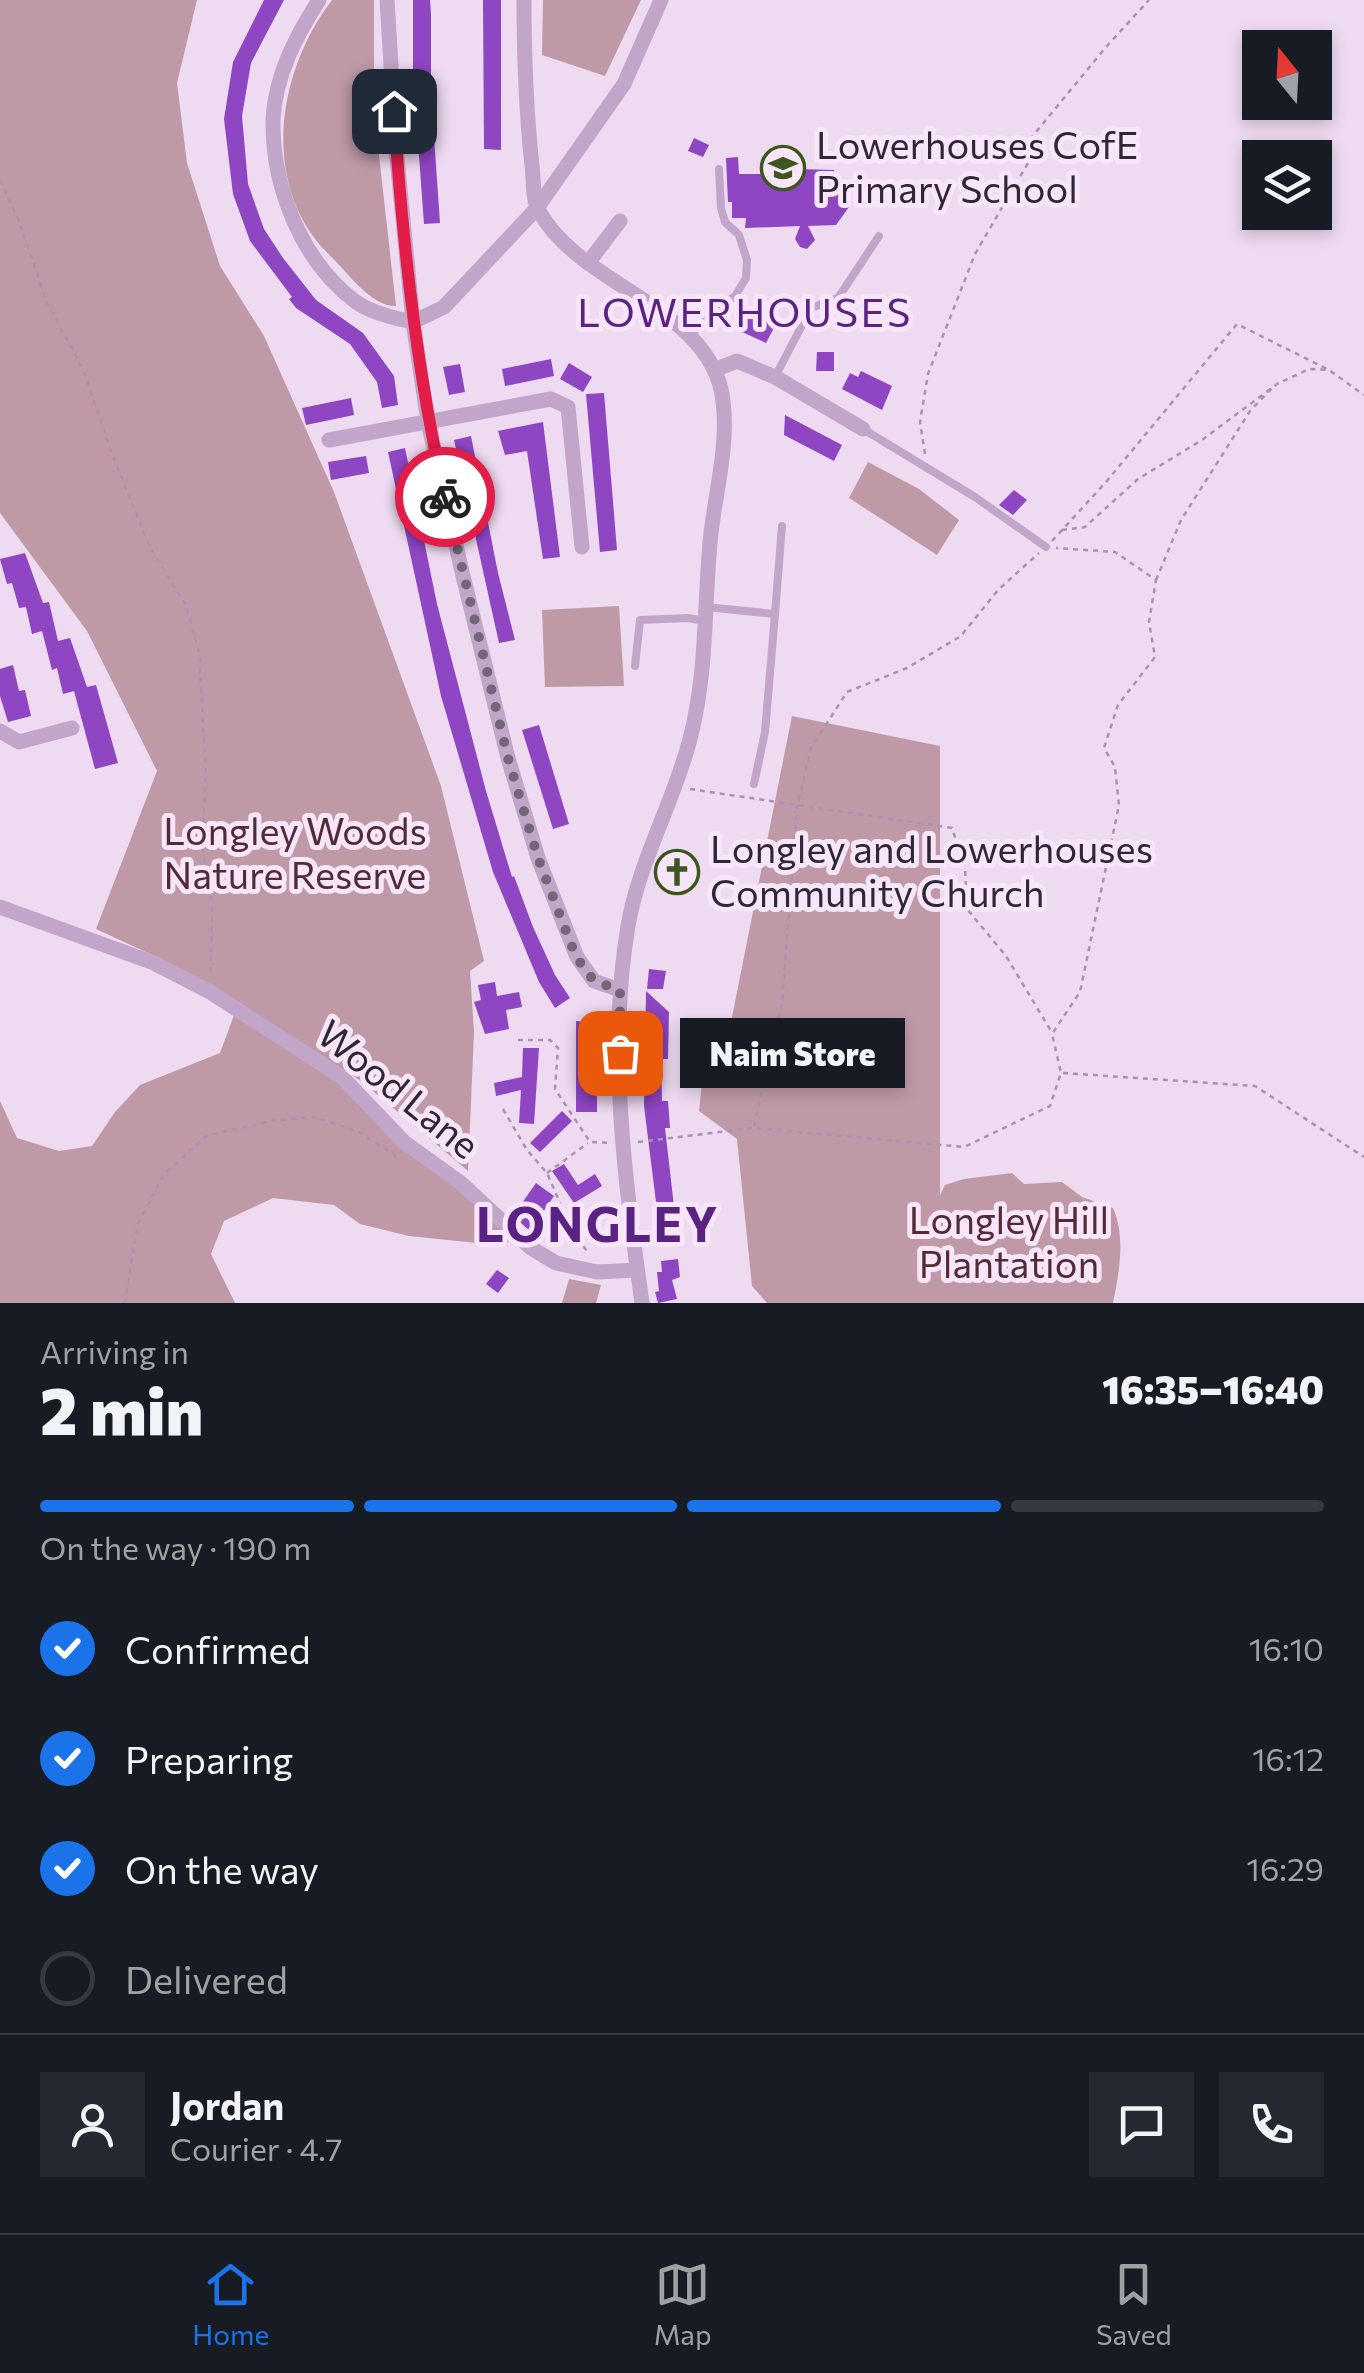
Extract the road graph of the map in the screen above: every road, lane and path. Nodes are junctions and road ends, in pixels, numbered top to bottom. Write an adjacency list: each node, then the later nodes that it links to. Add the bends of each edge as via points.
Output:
1 (319, 0): 12 (street, via 283,69 273,118 289,213 322,269 358,303)
2 (388, 0): 12 (street)
3 (524, 0): 8 (street, via 524,88)
4 (661, 0): 8 (street, via 624,84)
5 (1149, 0): 22 (path, via 1027,144 1028,162 975,254 928,374 920,422)
6 (719, 169): 13 (lane, via 721,208 739,235 746,278)
7 (0, 180): 38 (path, via 150,548 185,603 200,652)
8 (537, 208): 11 (street); 12 (street, via 444,307)
9 (620, 221): 11 (street)
10 (880, 236): 16 (lane, via 838,298 811,308)
11 (588, 263): 13 (street)
12 (413, 322): 19 (street)
13 (691, 335): 14 (street)
14 (717, 369): 16 (street, via 737,360); 28 (street, via 726,425)
15 (1330, 370): 17 (path, via 1309,370); 18 (path); 24 (path, via 1237,324)
16 (775, 377): 20 (street)
17 (1277, 384): 24 (path, via 1138,479 1085,527); 27 (path, via 1250,411 1180,520)
18 (1364, 395)
19 (428, 422): 21 (street); 25 (street, via 550,399 568,407); 37 (street, via 538,858 576,957 594,981)
20 (863, 429): 22 (lane)
21 (329, 440)
22 (924, 466): 26 (lane)
23 (782, 526): 29 (lane)
24 (1062, 530): 26 (path)
25 (582, 547)
26 (1046, 547): 27 (path, via 1115,552); 35 (path, via 998,590 961,636 908,668 848,692 812,748)
27 (1156, 580): 39 (path, via 1149,622 1155,657 1118,705 1104,748 1116,767 1118,805 1080,992)
28 (705, 614): 29 (lane); 30 (lane, via 640,620); 34 (street, via 701,689)
29 (775, 614): 33 (lane)
30 (635, 666)
31 (72, 728): 32 (street, via 19,742)
32 (0, 731)
33 (754, 784)
34 (674, 786): 35 (path); 37 (street, via 632,910)
35 (797, 807): 39 (path, via 952,828 965,868 967,909 1006,956); 43 (path, via 782,1005)
36 (0, 907): 38 (street, Wood Lane, via 154,963)
37 (620, 990): 46 (street)
38 (210, 992): 44 (street, Wood Lane, via 342,1076)
39 (1052, 1034): 41 (path)
40 (518, 1040): 45 (path, via 550,1040 558,1048 554,1088)
41 (1061, 1073): 43 (path, via 1050,1106 964,1148); 47 (path, via 1255,1086)
42 (503, 1109): 48 (path)
43 (753, 1128): 46 (path)
44 (404, 1142): 50 (street, Wood Lane, via 531,1248); 51 (path, via 398,1160 358,1131 314,1117 206,1136 164,1174 137,1226)
45 (590, 1142): 46 (path); 48 (path)
46 (624, 1144): 49 (street)
47 (1364, 1157)
48 (547, 1173): 50 (path)
49 (637, 1270): 50 (street, Wood Lane); 52 (street)
50 (597, 1272)
51 (124, 1303)
52 (642, 1303)

